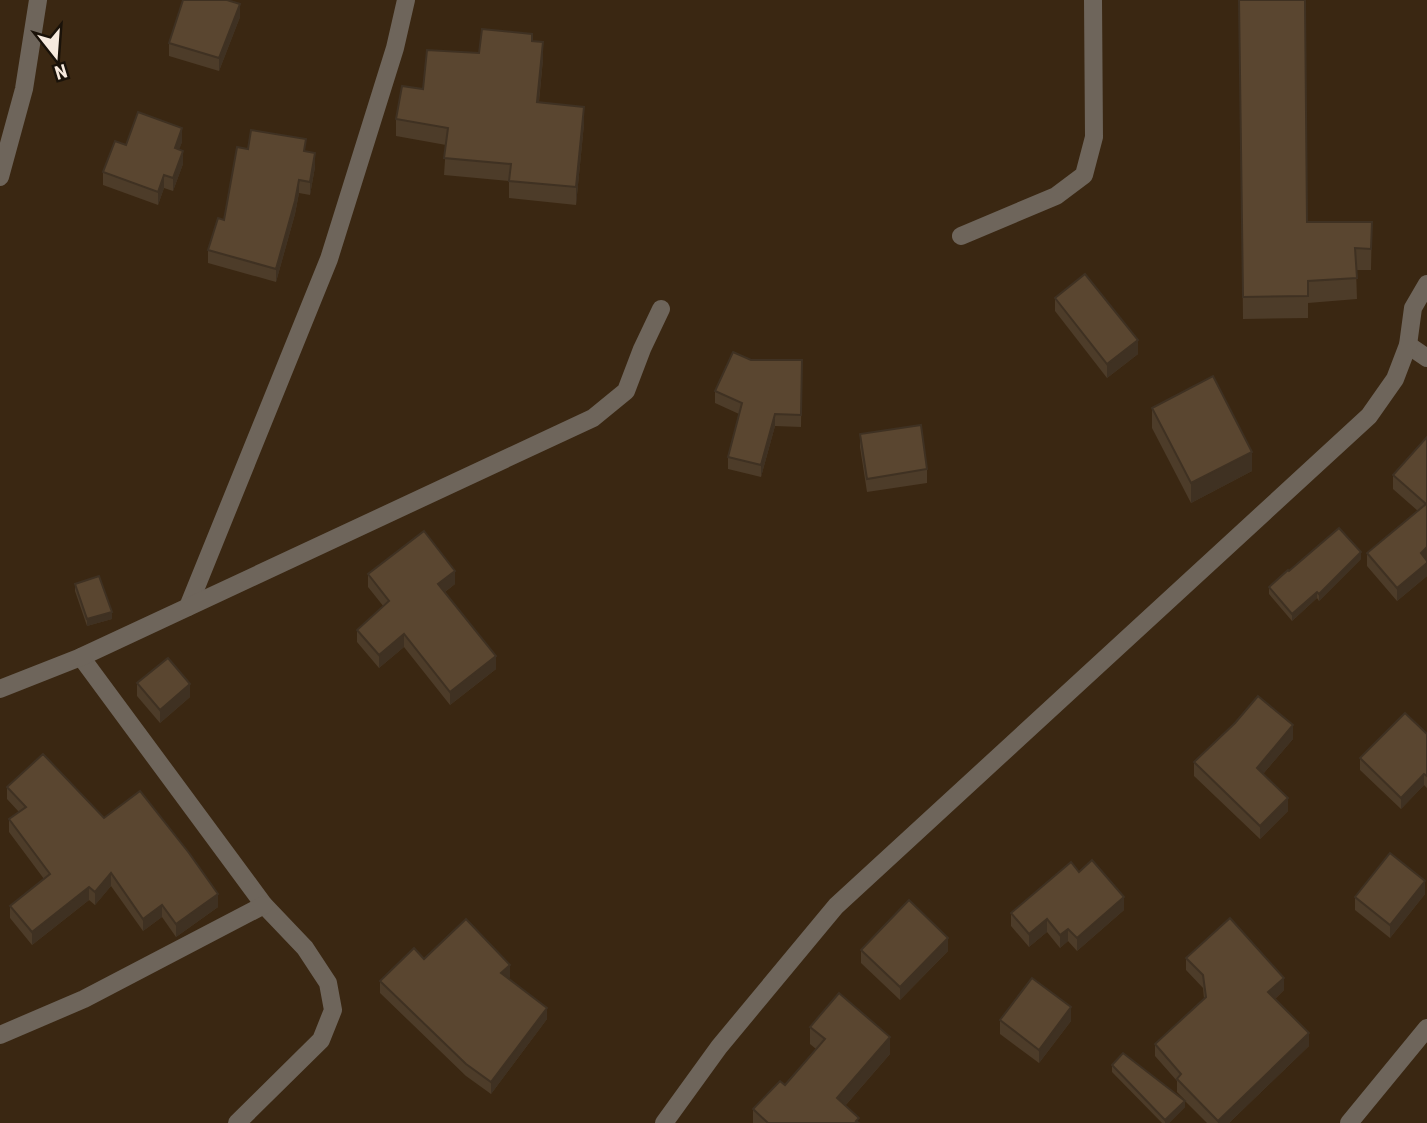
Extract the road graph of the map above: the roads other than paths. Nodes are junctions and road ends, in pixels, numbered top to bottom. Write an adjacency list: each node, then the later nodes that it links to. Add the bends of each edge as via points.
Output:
1 (38, 0): 4 (street, via 24,89)
2 (406, 0): 10 (street, via 329,259)
3 (1094, 0): 5 (street, via 1094,137 1084,175 1056,197)
4 (0, 177)
5 (961, 236)
6 (1427, 284): 8 (street, via 1413,308)
7 (661, 309): 10 (street, via 626,391 593,418)
8 (1408, 345): 9 (street); 17 (street, via 1395,379 1369,416 836,905 719,1047)
9 (1427, 358)
10 (187, 607): 11 (street)
11 (81, 657): 12 (street); 13 (street)
12 (0, 689)
13 (264, 905): 15 (street, via 84,999); 16 (street, via 305,948 328,983 333,1010 321,1040)
14 (1427, 1028): 18 (street)
15 (0, 1035)
16 (237, 1123)
17 (664, 1123)
18 (1349, 1123)

